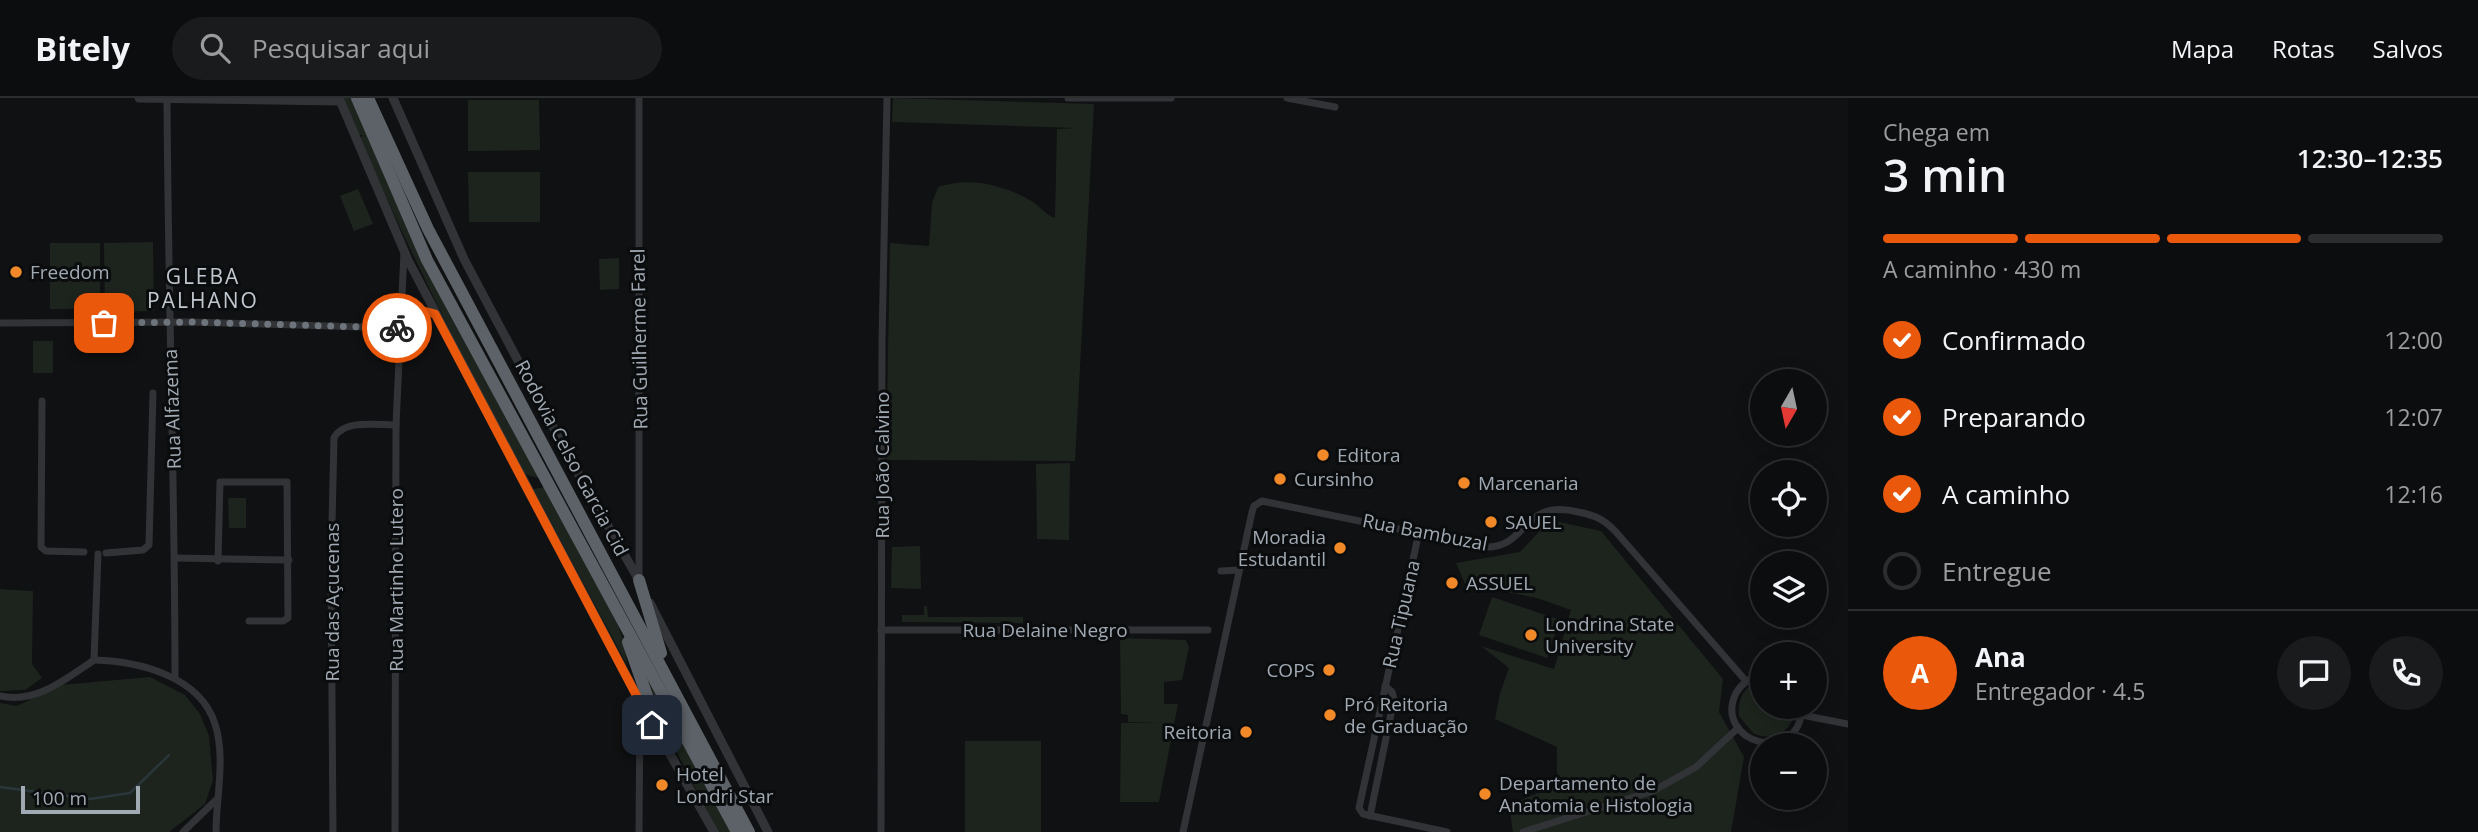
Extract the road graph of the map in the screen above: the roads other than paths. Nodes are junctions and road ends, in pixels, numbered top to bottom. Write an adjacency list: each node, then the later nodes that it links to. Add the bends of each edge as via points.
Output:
1 (139, 98): 2 (street)
2 (167, 98): 11 (street); 16 (street, Rua Alfazema)
3 (357, 98): 30 (highway, Rodovia Celso Garcia Cid, via 427,260)
4 (368, 98): 36 (highway, Rodovia Celso Garcia Cid, via 428,229)
5 (393, 98): 29 (street, Rodovia Celso Garcia Cid, via 464,259)
6 (639, 98): 29 (street, Rua Guilherme Farel)
7 (887, 98): 32 (street, Rua João Calvino)
8 (1068, 98): 9 (street)
9 (1171, 98)
10 (1287, 98): 13 (street)
11 (274, 99): 12 (street)
12 (339, 100): 14 (street)
13 (1335, 107)
14 (404, 252): 15 (street); 18 (street, Rua Martinho Lutero)
15 (435, 314): 18 (street, via 416,309); 41 (street)
16 (168, 322): 17 (street); 18 (street); 24 (street, Rua Alfazema)
17 (0, 323)
18 (398, 328): 21 (street, Rua Martinho Lutero)
19 (153, 393): 23 (street, via 149,545 143,550)
20 (42, 401): 23 (street, via 41,547)
21 (396, 425): 51 (street, Rua das Açucenas, via 349,426 334,438); 52 (street, Rua Martinho Lutero)
22 (1419, 532): 27 (street, Rua Bambuzal, via 1262,501 1254,506); 38 (street, Rua Bambuzal, via 1493,547 1545,510 1563,508 1602,519); 39 (street, Rua Tipuana)
23 (102, 553): 34 (street)
24 (175, 558): 26 (street); 35 (street, Rua Alfazema)
25 (289, 559): 26 (street); 26 (street, via 288,483 229,481 219,486); 31 (street, via 288,618)
26 (218, 561)
27 (1239, 570): 28 (street); 59 (street, Rua Bambuzal)
28 (1221, 571)
29 (639, 580): 36 (highway); 57 (street, Rodovia Celso Garcia Cid)
30 (621, 618): 46 (highway); 55 (highway, Rodovia Celso Garcia Cid)
31 (249, 621)
32 (881, 630): 33 (street, Rua Delaine Negro); 58 (street, Rua João Calvino)
33 (1208, 630)
34 (94, 660): 35 (street, via 143,666); 40 (street, via 42,692 26,698)
35 (175, 678): 47 (street, via 203,702 215,724 220,757)
36 (669, 680): 56 (highway, Rodovia Celso Garcia Cid)
37 (1750, 680): 38 (street)
38 (1746, 681): 45 (street, via 1734,698)
39 (1385, 686): 48 (street, via 1394,699); 48 (street, Rua Tipuana, via 1359,806 1361,813)
40 (0, 696)
41 (640, 706): 46 (street); 53 (street)
42 (1827, 718): 44 (street)
43 (1798, 719): 45 (street, via 1790,735 1780,741 1756,742)
44 (1848, 724)
45 (1738, 728): 61 (street, via 1695,768 1665,785 1625,802)
46 (664, 744): 54 (street)
47 (216, 800): 49 (street); 50 (street)
48 (1370, 816): 60 (street)
49 (183, 832)
50 (216, 832)
51 (333, 832)
52 (395, 832)
53 (639, 832)
54 (714, 832)
55 (737, 832)
56 (749, 832)
57 (768, 832)
58 (881, 832)
59 (1183, 832)
60 (1447, 832)
61 (1523, 832)

